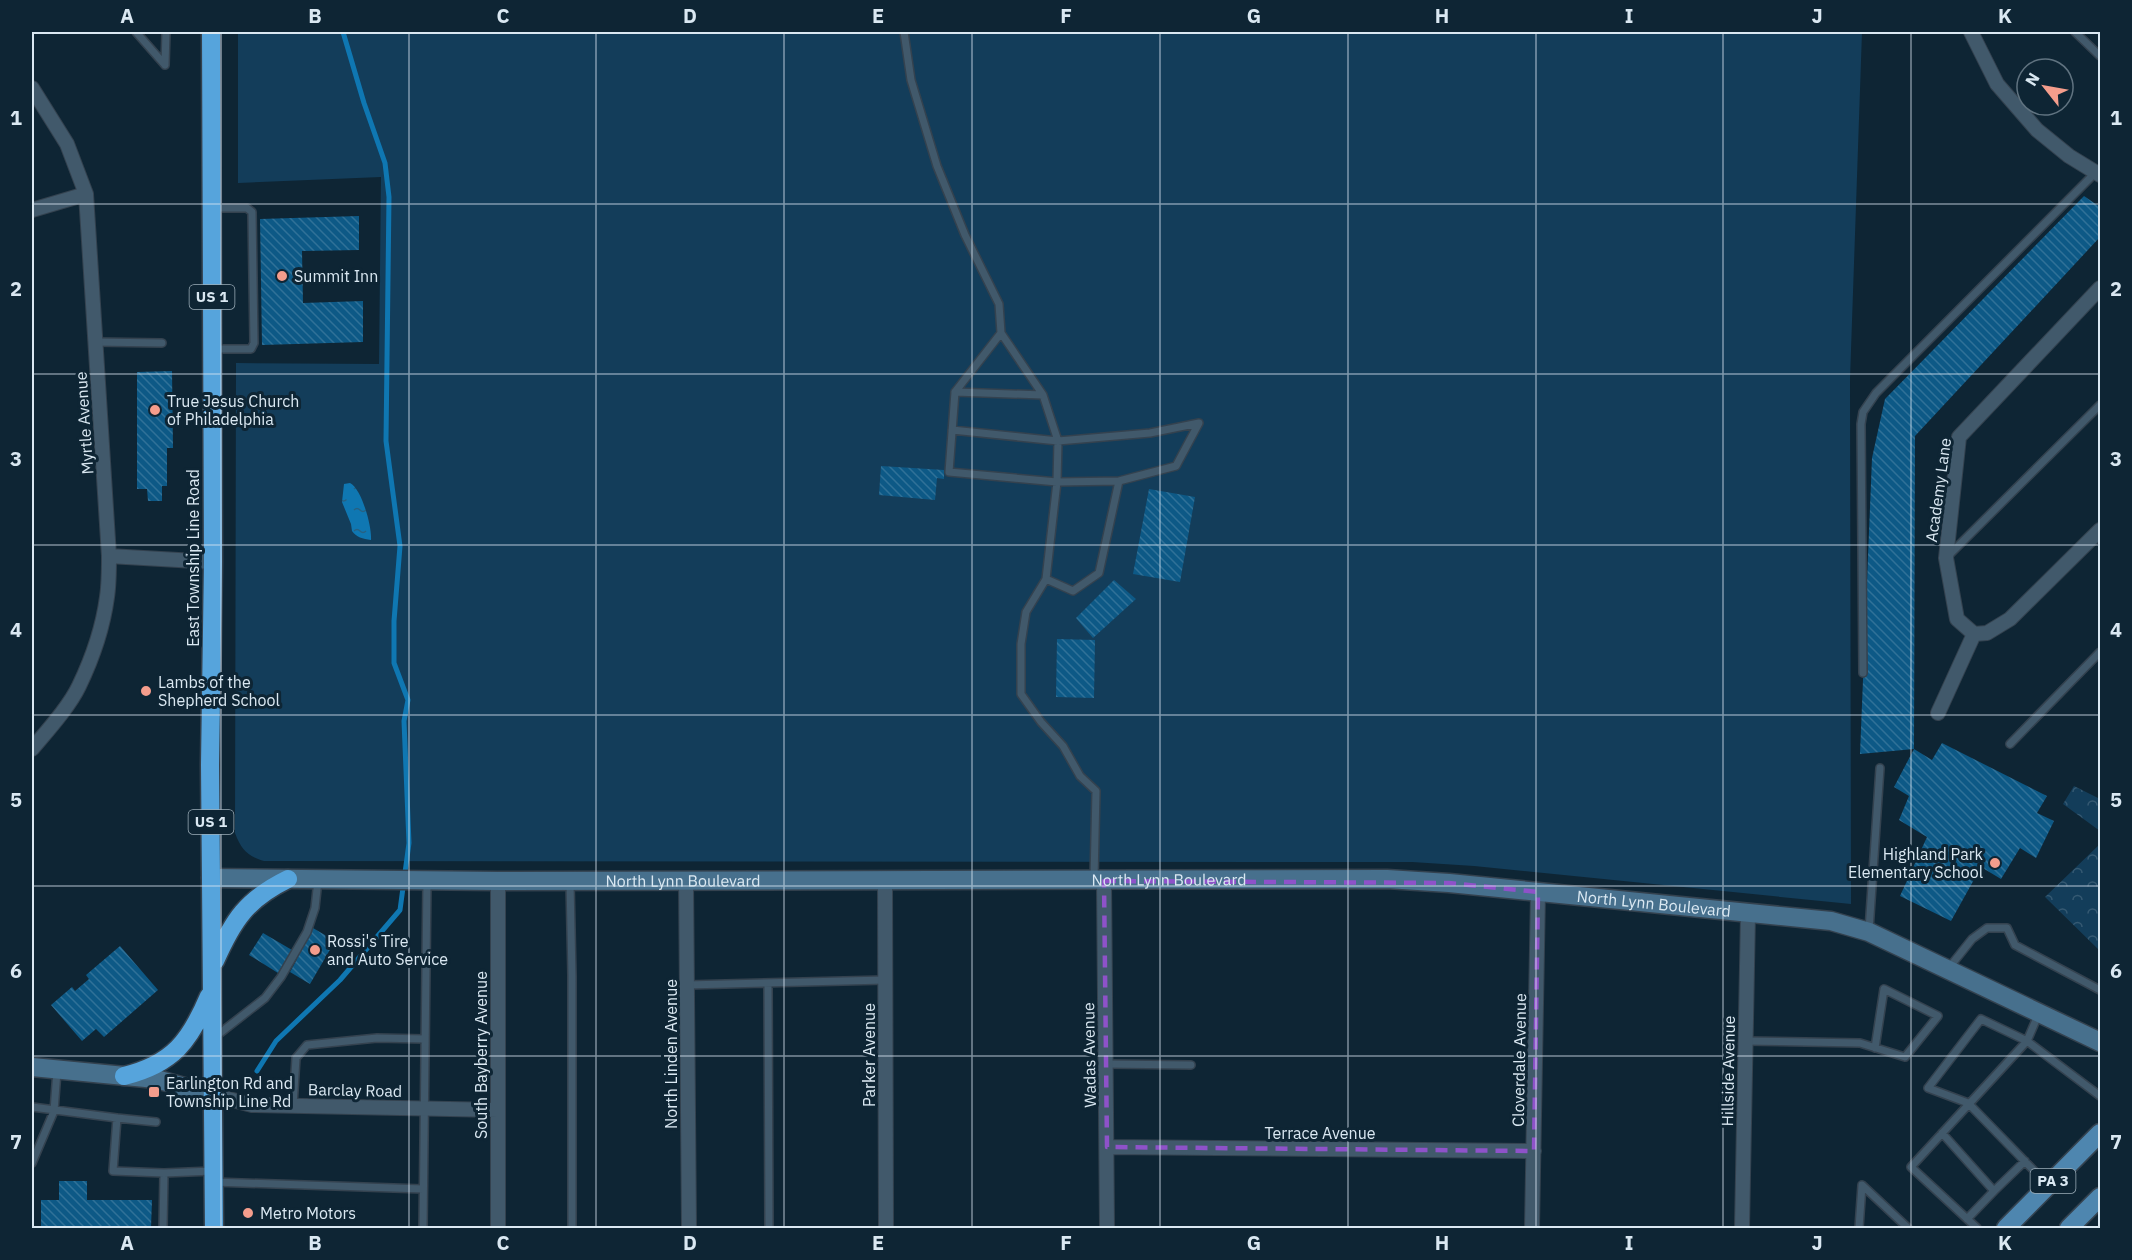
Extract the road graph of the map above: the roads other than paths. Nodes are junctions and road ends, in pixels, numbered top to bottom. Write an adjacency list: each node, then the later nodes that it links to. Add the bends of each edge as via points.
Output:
1 (136, 32): 2 (lane, via 165,65)
2 (166, 32)
3 (212, 32): 11 (highway, East Township Line Road / US 1)
4 (904, 32): 14 (lane, via 911,80 937,166 999,304)
5 (1971, 32): 9 (street, via 1997,84 2037,130 2069,156)
6 (2075, 32): 7 (lane)
7 (2100, 56)
8 (32, 88): 10 (street, Myrtle Avenue, via 67,144)
9 (2097, 169): 32 (lane, via 1876,393 1863,412)
10 (86, 194): 12 (street); 15 (street, Myrtle Avenue)
11 (212, 208): 17 (highway, East Township Line Road / US 1); 17 (lane, via 247,208 252,213 254,344 251,349)
12 (32, 210)
13 (2100, 288): 27 (street, Academy Lane, via 1959,437)
14 (1001, 333): 18 (lane); 19 (lane)
15 (95, 342): 16 (lane); 26 (street, Myrtle Avenue)
16 (162, 343)
17 (213, 349): 28 (highway, East Township Line Road / US 1)
18 (955, 392): 19 (lane); 21 (lane)
19 (1043, 395): 22 (lane)
20 (2100, 405): 27 (lane)
21 (952, 430): 22 (lane); 24 (lane, via 949,471)
22 (1058, 441): 23 (lane, via 1150,433 1199,423 1176,466); 24 (lane)
23 (1119, 481): 24 (lane); 29 (lane, via 1099,573 1073,591)
24 (1057, 482): 29 (lane)
25 (2100, 530): 30 (street, via 2010,619 1987,633)
26 (109, 555): 28 (street); 35 (street, Myrtle Avenue, via 103,616 79,687)
27 (1946, 558): 30 (street, Academy Lane, via 1957,619)
28 (213, 562): 37 (highway, East Township Line Road / US 1)
29 (1046, 579): 45 (lane, via 1026,612 1021,644 1022,694 1063,746 1080,776 1096,791)
30 (1974, 634): 33 (street)
31 (2100, 652): 34 (lane)
32 (1863, 673)
33 (1938, 713)
34 (2010, 744)
35 (32, 748)
36 (1880, 768): 48 (lane)
37 (211, 878): 38 (street, North Lynn Boulevard); 49 (highway, East Township Line Road / US 1)
38 (288, 879): 39 (street, North Lynn Boulevard); 49 (highway, via 248,905 224,940)
39 (318, 879): 40 (street, North Lynn Boulevard); 57 (lane, via 307,932 281,977 266,998)
40 (419, 880): 43 (street, North Lynn Boulevard); 58 (lane)
41 (570, 880): 42 (street, North Lynn Boulevard); 43 (street, North Lynn Boulevard); 95 (lane)
42 (686, 880): 44 (street, North Lynn Boulevard); 53 (street, North Linden Avenue)
43 (498, 881): 74 (street, South Bayberry Avenue)
44 (885, 881): 45 (street, North Lynn Boulevard); 51 (street, Parker Avenue)
45 (1099, 881): 46 (street, North Lynn Boulevard, via 1387,879); 63 (street, Wadas Avenue)
46 (1538, 892): 47 (street, North Lynn Boulevard); 81 (street, Cloverdale Avenue)
47 (1748, 914): 48 (street, North Lynn Boulevard, via 1831,921); 59 (street, Hillside Avenue)
48 (1869, 932): 50 (street, North Lynn Boulevard)
49 (212, 968): 54 (highway, East Township Line Road / US 1)
50 (1947, 969): 55 (lane, via 1972,939 1987,928 2007,928 2015,945); 56 (street, North Lynn Boulevard)
51 (885, 980): 52 (lane); 98 (street, Parker Avenue)
52 (768, 983): 53 (lane); 97 (lane)
53 (687, 985): 96 (street, North Linden Avenue)
54 (212, 988): 57 (highway, East Township Line Road / US 1); 67 (highway, via 201,1015 177,1049 163,1062)
55 (2100, 990)
56 (2039, 1012): 60 (lane); 61 (street, North Lynn Boulevard)
57 (213, 1039): 68 (highway, East Township Line Road / US 1)
58 (425, 1039): 71 (lane, via 377,1038 307,1045 296,1058); 73 (lane)
59 (1745, 1041): 62 (lane, via 1860,1043); 101 (street, Hillside Avenue)
60 (2027, 1041): 69 (lane); 70 (lane); 70 (lane, via 1981,1019 1928,1088)
61 (2100, 1042)
62 (1875, 1048): 62 (lane, via 1905,1057 1938,1016 1884,989)
63 (1106, 1064): 64 (lane); 80 (street, Wadas Avenue)
64 (1191, 1065)
65 (32, 1067): 66 (street)
66 (57, 1069): 67 (street); 75 (lane)
67 (124, 1076): 68 (street, via 166,1081)
68 (213, 1095): 71 (street, Barclay Road, via 252,1105); 85 (highway, East Township Line Road / US 1)
69 (2100, 1096)
70 (1968, 1103): 78 (lane); 82 (lane)
71 (293, 1106): 73 (street, Barclay Road)
72 (32, 1107): 75 (lane)
73 (424, 1108): 74 (street, Barclay Road); 87 (lane)
74 (498, 1110): 94 (street, South Bayberry Avenue)
75 (54, 1111): 76 (lane); 83 (lane)
76 (117, 1118): 77 (lane); 84 (lane, via 113,1171)
77 (156, 1122)
78 (1942, 1133): 88 (lane); 90 (lane, via 1911,1167)
79 (2100, 1133): 86 (main road, PA 3)
80 (1107, 1147): 81 (street, Terrace Avenue); 99 (street, Wadas Avenue)
81 (1534, 1151): 100 (street, Cloverdale Avenue)
82 (2025, 1161): 86 (lane); 88 (lane)
83 (32, 1162)
84 (164, 1173): 85 (lane); 91 (lane)
85 (214, 1177): 87 (lane); 92 (highway, East Township Line Road / US 1)
86 (2049, 1185): 105 (main road, PA 3)
87 (423, 1190): 93 (lane)
88 (1994, 1191): 90 (lane)
89 (2100, 1197): 106 (main road, PA 3)
90 (1967, 1219): 104 (lane)
91 (163, 1228)
92 (214, 1228)
93 (423, 1228)
94 (498, 1228)
95 (573, 1228)
96 (689, 1228)
97 (769, 1228)
98 (886, 1228)
99 (1107, 1228)
100 (1532, 1228)
101 (1742, 1228)
102 (1859, 1228): 103 (lane, via 1862,1185)
103 (1908, 1228)
104 (1977, 1228)
105 (2006, 1228)
106 (2069, 1228)

